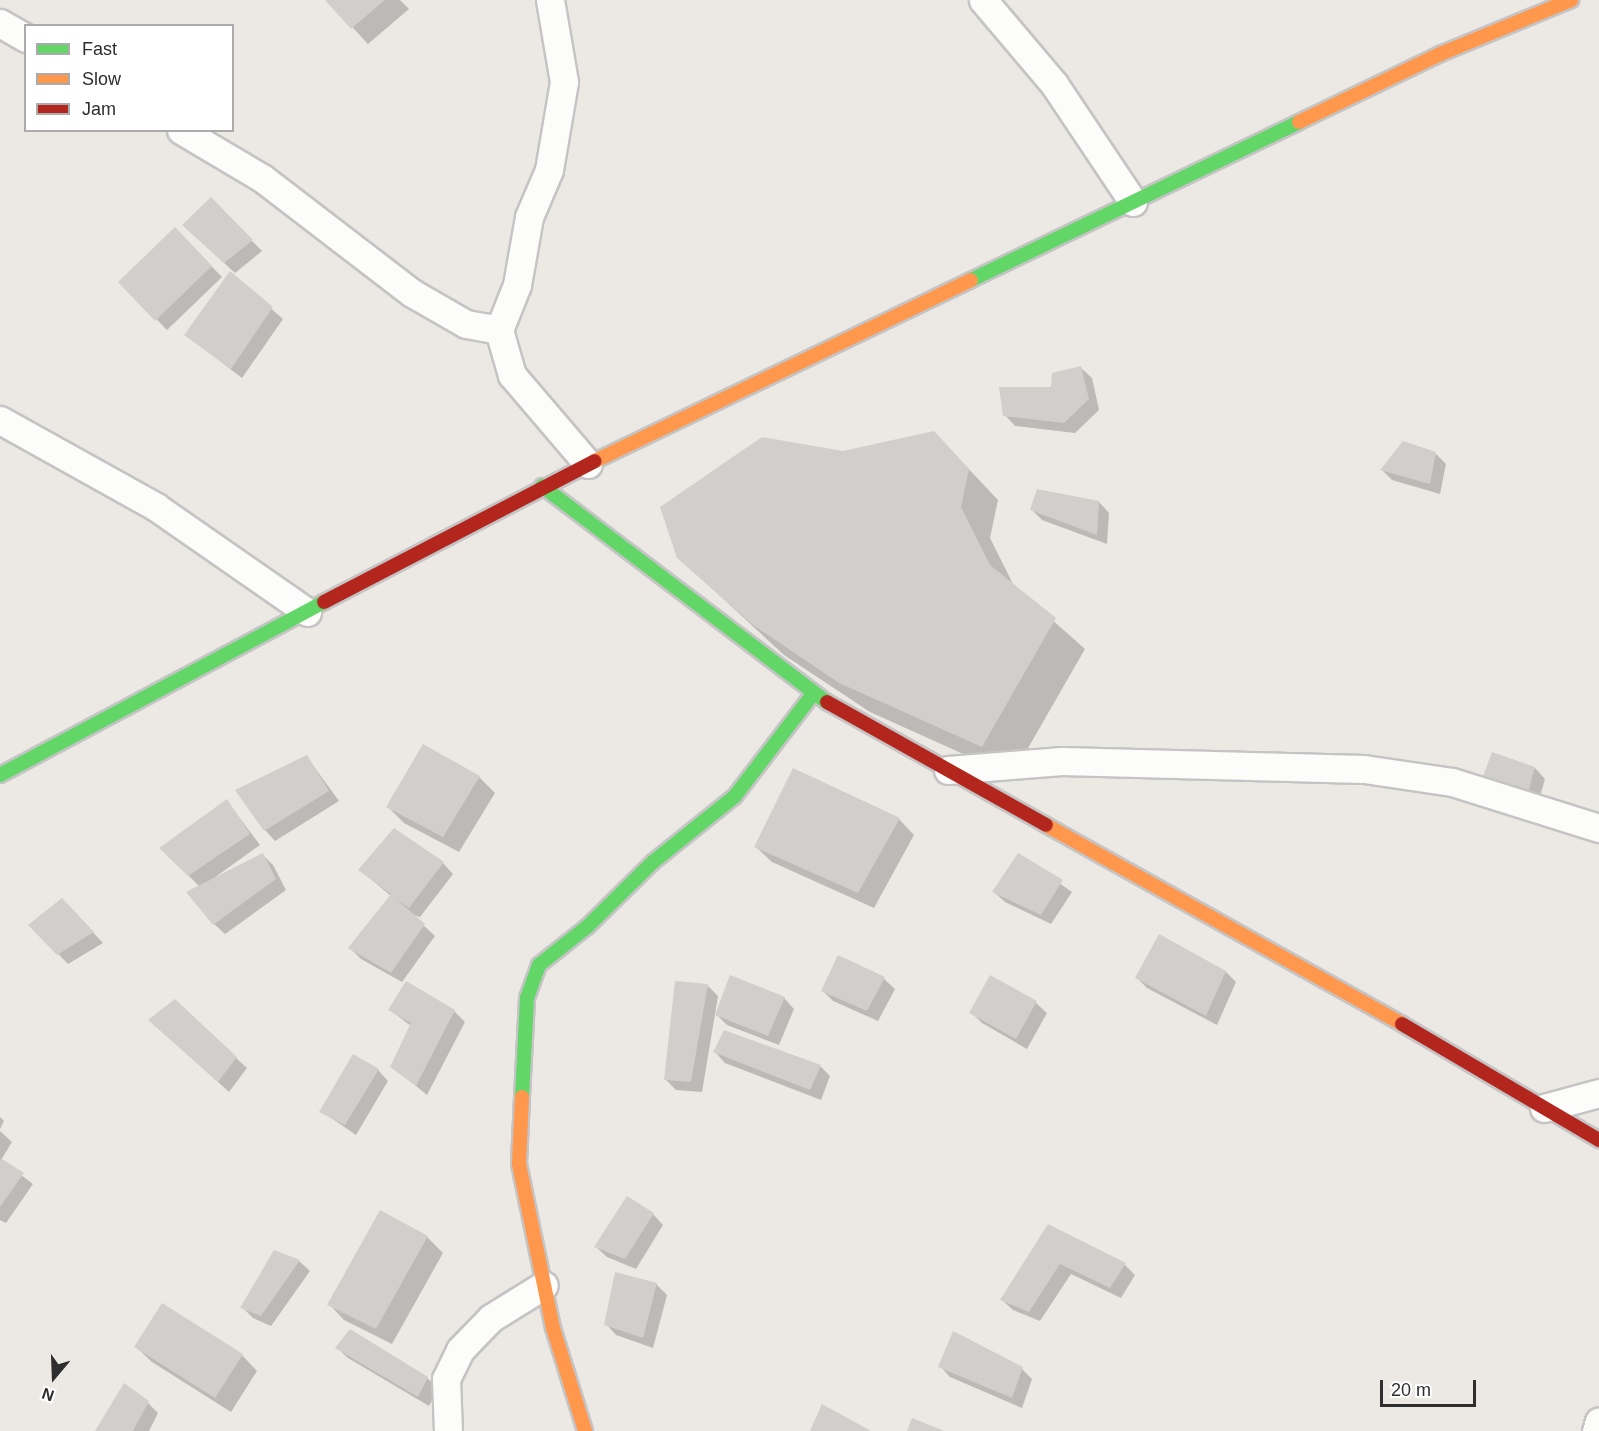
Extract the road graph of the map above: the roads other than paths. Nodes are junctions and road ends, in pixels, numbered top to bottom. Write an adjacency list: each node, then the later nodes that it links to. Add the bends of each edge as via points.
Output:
1 (550, 0): 8 (street, via 564,82 549,170 529,217 517,285)
2 (983, 0): 7 (street, via 1054,84)
3 (1571, 0): 7 (street, via 1440,54)
4 (0, 23): 5 (street)
5 (24, 37)
6 (184, 132): 8 (street, via 262,178 412,292 466,324)
7 (1133, 202): 10 (street)
8 (499, 330): 10 (street, via 512,375)
9 (0, 420): 12 (street, via 156,507)
10 (588, 464): 11 (street)
11 (542, 486): 12 (street); 13 (street)
12 (307, 612): 15 (street)
13 (813, 694): 14 (street); 20 (street, via 735,796 653,862 587,927 540,965 527,998 519,1164)
14 (948, 770): 16 (street, via 1062,761 1364,769 1452,782); 18 (street)
15 (0, 775)
16 (1599, 828)
17 (1599, 1093): 18 (street)
18 (1544, 1108): 19 (street)
19 (1599, 1140)
20 (544, 1284): 22 (street, via 491,1318 460,1350 446,1379); 23 (street, via 553,1328)
21 (1599, 1420): 24 (street)
22 (448, 1431)
23 (585, 1431)
24 (1596, 1431)

